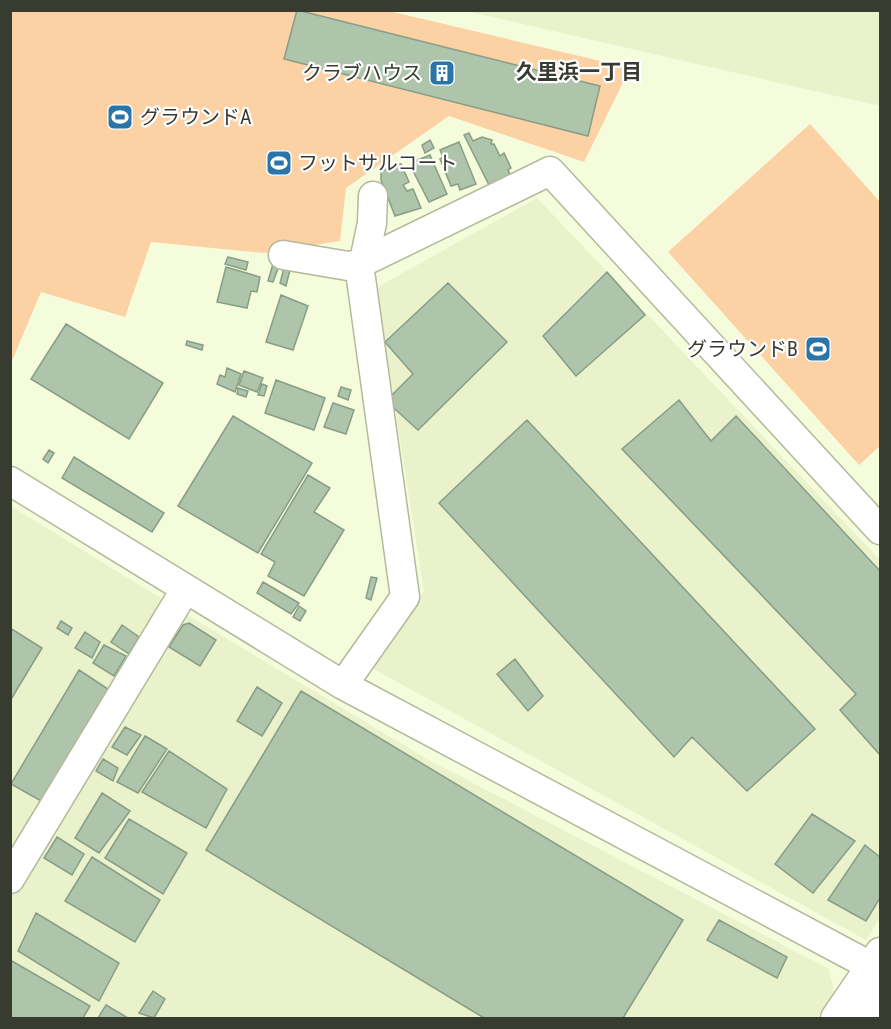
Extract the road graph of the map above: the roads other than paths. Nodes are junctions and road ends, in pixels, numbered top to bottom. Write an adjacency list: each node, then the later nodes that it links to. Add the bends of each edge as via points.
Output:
1 (373, 196): 3 (street, via 372,224)
2 (283, 255): 3 (street, via 348,266)
3 (362, 262): 5 (street, via 550,171); 7 (street, via 405,597)
4 (10, 481): 6 (street)
5 (880, 530)
6 (185, 590): 7 (street); 8 (street)
7 (344, 685): 9 (street)
8 (10, 879)
9 (878, 963): 11 (street)
10 (880, 994): 12 (street)
11 (835, 1018)
12 (864, 1018)

